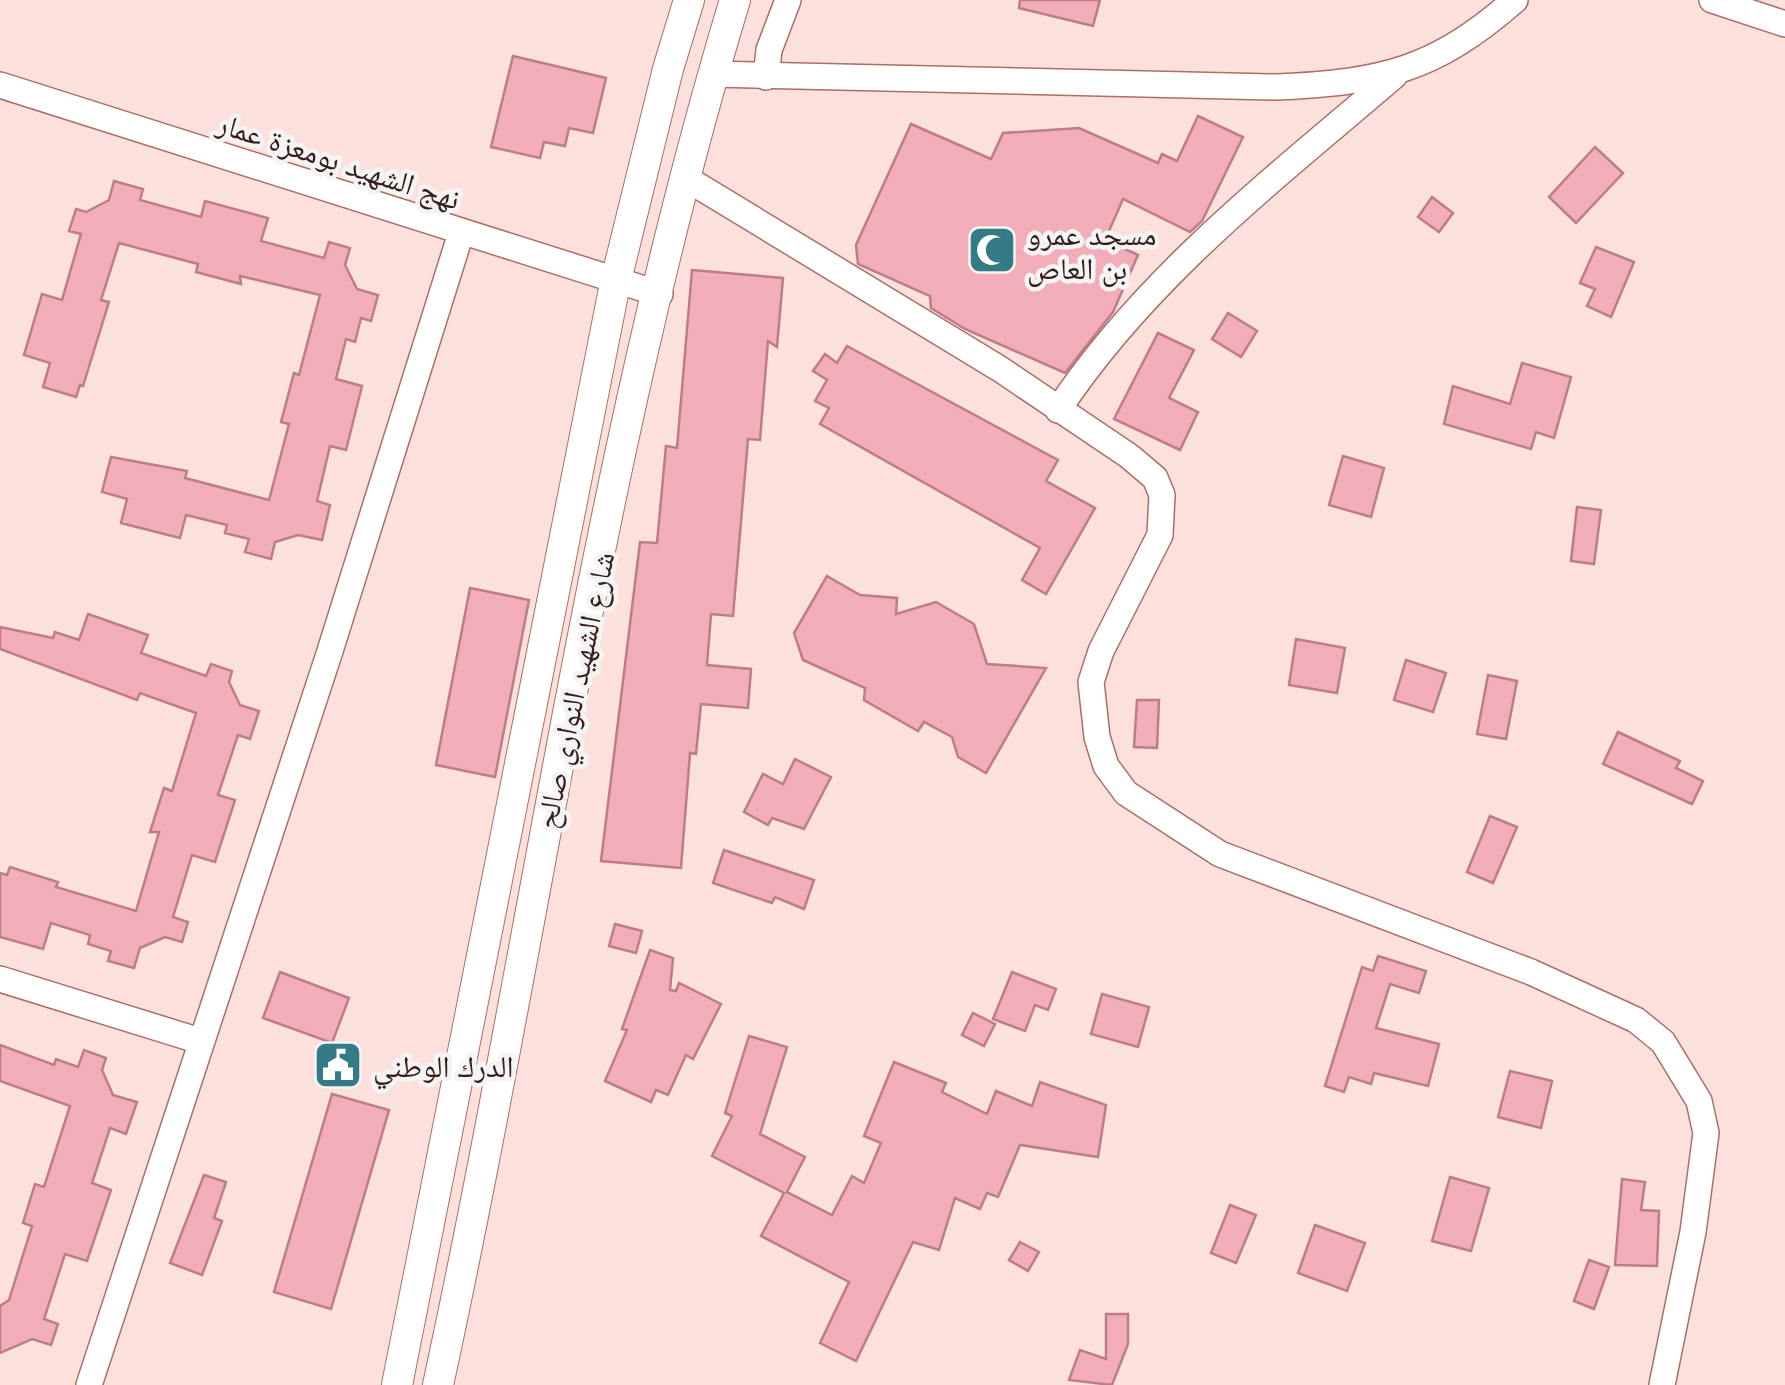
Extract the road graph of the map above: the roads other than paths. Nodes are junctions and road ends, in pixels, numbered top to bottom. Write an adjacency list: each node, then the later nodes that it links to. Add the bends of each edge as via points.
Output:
1 (690, 0): 13 (street, شارع الشهيد النواري صالح)
2 (735, 0): 8 (street, شارع الشهيد النواري صالح)
3 (788, 0): 9 (street)
4 (1515, 0): 7 (street, via 1446,53)
5 (1712, 0): 6 (street)
6 (1785, 24)
7 (1400, 71): 9 (street, via 1276,87); 15 (street, via 1176,268 1110,339)
8 (712, 74): 9 (street); 11 (street, شارع الشهيد النواري صالح)
9 (766, 77)
10 (0, 85): 12 (street, نهج الشهيد بومعزة عمار)
11 (687, 180): 14 (street, شارع الشهيد النواري صالح); 15 (street)
12 (461, 233): 13 (street, نهج الشهيد بومعزة عمار); 17 (street)
13 (615, 284): 14 (street, نهج الشهيد بومعزة عمار); 19 (street, شارع الشهيد النواري صالح)
14 (660, 294): 20 (street, شارع الشهيد النواري صالح, via 560,743)
15 (1058, 410): 21 (street, via 1143,466 1162,495 1160,535 1090,682 1096,737 1126,793 1220,854 1532,972 1636,1020 1663,1042 1687,1078 1705,1114 1706,1133 1694,1232)
16 (0, 978): 17 (street)
17 (200, 1041): 18 (street)
18 (88, 1385)
19 (397, 1385)
20 (438, 1385)
21 (1662, 1385)

